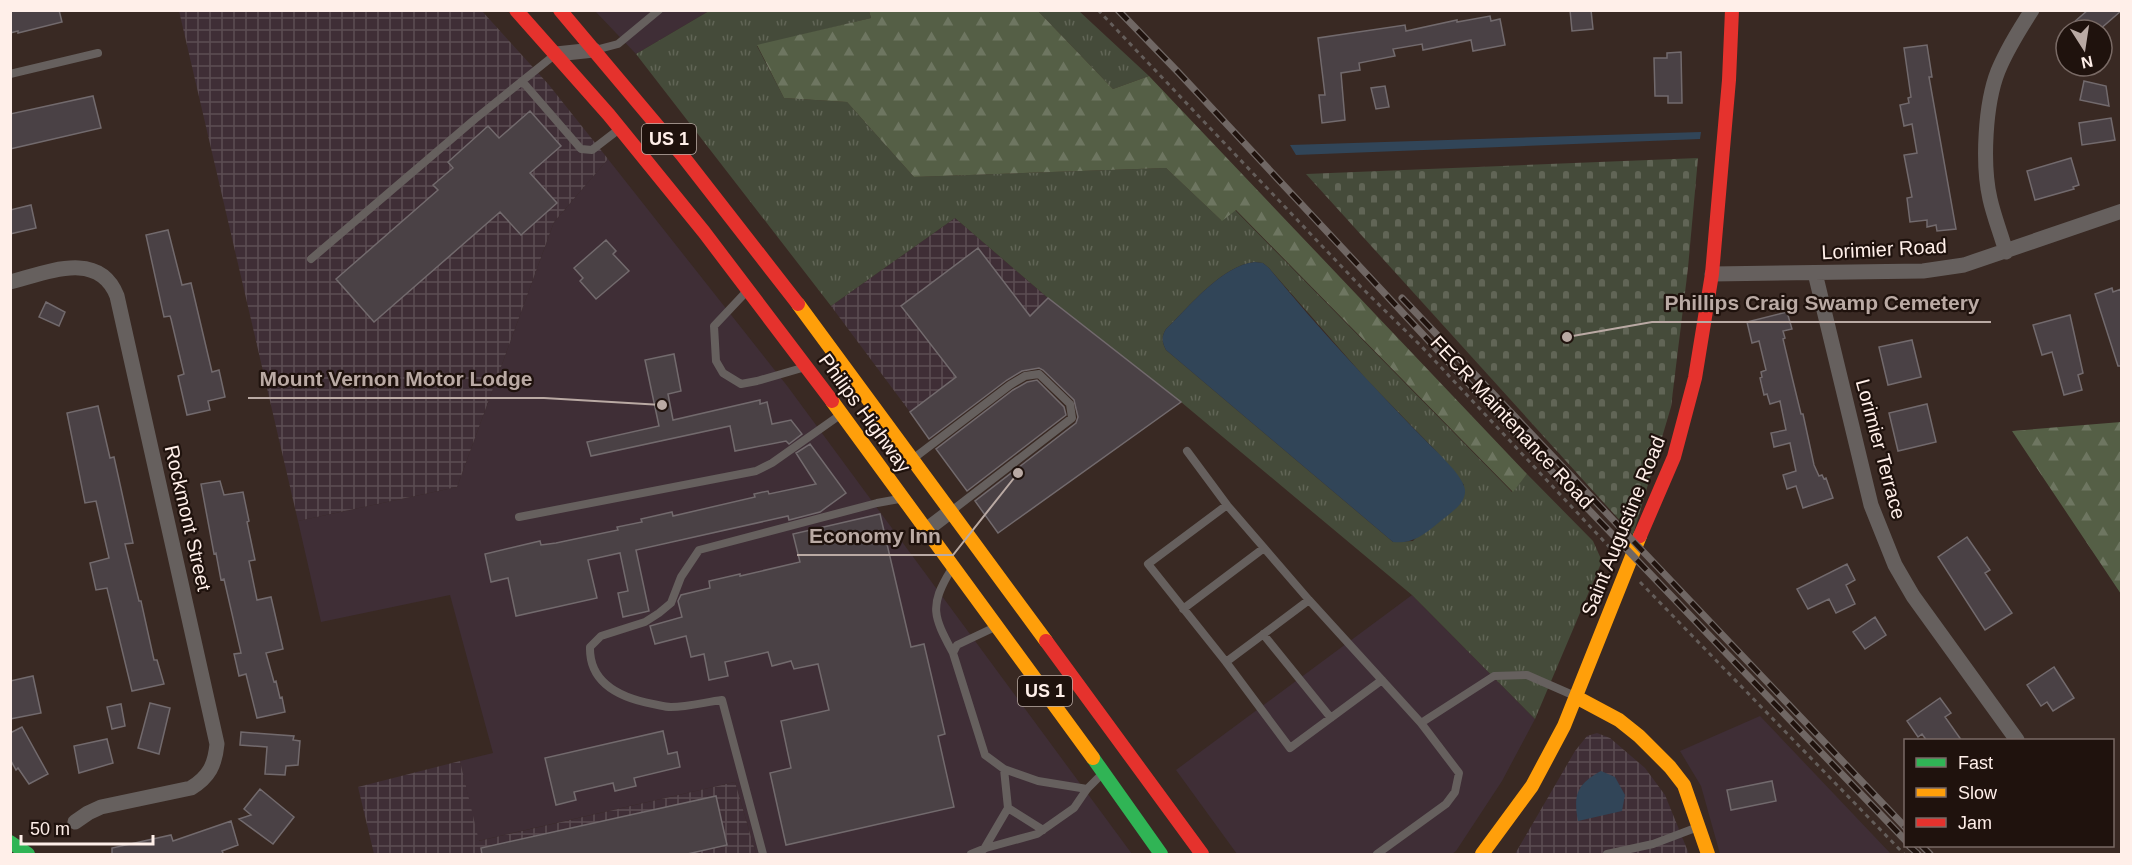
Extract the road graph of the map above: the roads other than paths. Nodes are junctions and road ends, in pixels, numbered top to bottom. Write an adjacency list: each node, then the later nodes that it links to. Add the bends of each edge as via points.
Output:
1 (516, 10): 8 (main road, Philips Highway / US 1)
2 (560, 10): 6 (main road, Philips Highway / US 1)
3 (658, 10): 6 (lane, via 618,44)
4 (1732, 10): 17 (main road, Saint Augustine Road)
5 (2032, 10): 13 (street, via 1997,73 1988,111 1990,197)
6 (594, 50): 8 (street); 15 (main road, Philips Highway / US 1)
7 (98, 53): 9 (lane)
8 (556, 54): 10 (lane); 11 (main road, Philips Highway / US 1)
9 (10, 74)
10 (522, 81): 11 (lane, via 581,148 592,150); 14 (lane)
11 (620, 129): 19 (main road, Philips Highway / US 1)
12 (2121, 211): 13 (street, Lorimier Road)
13 (2006, 252): 16 (street, Lorimier Road, via 1964,265 1923,271)
14 (311, 259)
15 (774, 272): 19 (street); 23 (main road, Philips Highway / US 1)
16 (1815, 273): 17 (street, Lorimier Road); 41 (street, Lorimier Terrace, via 1871,505 1894,565)
17 (1712, 274): 38 (main road, Saint Augustine Road, via 1695,378 1674,457)
18 (10, 282): 47 (street, Rockmont Street, via 73,267 104,275 112,284 217,744 210,772 191,788 101,807)
19 (748, 290): 20 (main road, Philips Highway / US 1); 20 (lane, via 714,326 716,362 723,373 741,384)
20 (806, 367): 21 (main road, Philips Highway / US 1)
21 (841, 414): 24 (main road, Philips Highway / US 1); 27 (lane, via 772,464 756,471)
22 (1187, 451): 25 (lane)
23 (913, 459): 26 (main road, Philips Highway / US 1); 26 (lane, via 1025,376 1039,374 1070,404 1072,418)
24 (903, 499): 28 (main road, Philips Highway / US 1); 53 (lane, via 699,550 681,577 671,603 645,622 601,636 590,647 590,659 599,678 611,690 640,702 669,708 723,700)
25 (1227, 505): 29 (lane); 32 (lane, via 1148,564)
26 (951, 511): 28 (street); 42 (main road, Philips Highway / US 1)
27 (519, 517)
28 (926, 530): 30 (main road, Philips Highway / US 1)
29 (1264, 548): 31 (lane); 32 (lane)
30 (953, 566): 33 (main road, Philips Highway / US 1); 35 (lane, via 940,587 936,622)
31 (1309, 600): 34 (lane); 37 (lane)
32 (1183, 609): 36 (lane)
33 (997, 626): 35 (lane, via 957,645); 44 (main road, Philips Highway / US 1)
34 (1263, 634): 36 (lane); 39 (lane)
35 (953, 653): 43 (lane, via 985,755)
36 (1226, 662): 39 (lane, via 1290,748)
37 (1382, 680): 39 (lane); 40 (lane)
38 (1576, 697): 40 (lane, via 1527,675 1494,676); 48 (main road, via 1618,720 1670,767 1684,785); 58 (main road, Saint Augustine Road, via 1532,786)
39 (1330, 718)
40 (1420, 723): 57 (lane, via 1459,773 1455,792 1446,804)
41 (2016, 739)
42 (1130, 753): 44 (street); 56 (main road, Philips Highway / US 1)
43 (1004, 769): 45 (lane, via 1038,781); 46 (lane)
44 (1104, 772): 45 (lane); 55 (main road, Philips Highway / US 1)
45 (1088, 789): 49 (lane, via 1074,808)
46 (1008, 808): 49 (lane); 51 (lane)
47 (75, 822)
48 (1699, 827): 59 (lane); 60 (main road)
49 (1043, 830): 51 (lane)
50 (10, 842): 52 (main road)
51 (984, 849): 54 (lane)
52 (28, 855)
53 (763, 855)
54 (971, 855)
55 (1161, 855)
56 (1202, 855)
57 (1377, 855)
58 (1482, 855)
59 (1607, 855)
60 (1708, 855)

